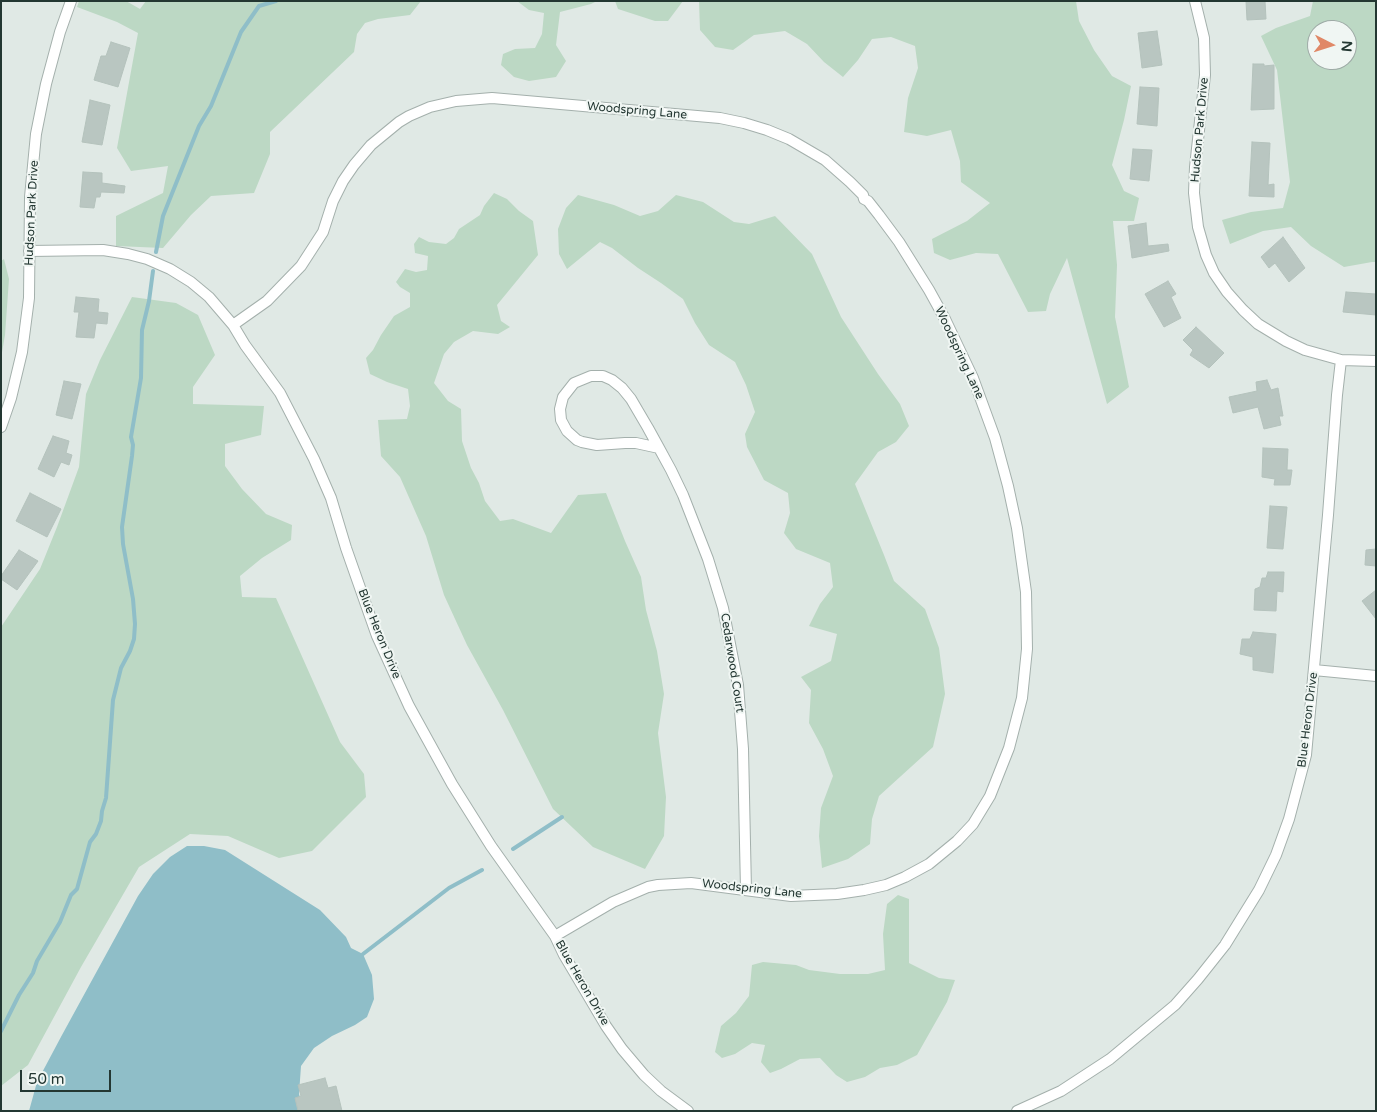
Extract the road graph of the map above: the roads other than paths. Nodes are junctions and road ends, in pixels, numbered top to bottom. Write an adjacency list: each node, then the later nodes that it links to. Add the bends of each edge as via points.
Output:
1 (71, 1): 3 (street, Hudson Park Drive, via 46,84 36,134)
2 (1195, 1): 5 (street, Hudson Park Drive, via 1204,38 1205,75 1194,192 1198,228 1206,255 1227,292 1258,324 1305,350)
3 (29, 250): 4 (street, Blue Heron Drive, via 103,250 147,259 191,282); 7 (street, Hudson Park Drive, via 29,298 22,352)
4 (233, 324): 11 (street, Woodspring Lane, via 266,301 301,266 323,232 343,181 372,145 409,116 456,101 492,98 720,118 744,123 789,139 825,160 863,195 899,242 929,290 973,378 994,438 1017,528 1026,592 1027,650 1022,698 1009,748 990,796 958,841 929,864 886,884 846,893 791,896); 12 (street, Blue Heron Drive, via 280,393 314,459 331,498 377,636 409,706 491,846)
5 (1341, 360): 6 (street, Hudson Park Drive); 9 (street, Blue Heron Drive)
6 (1376, 361)
7 (1, 427)
8 (659, 448): 8 (street, Cedarwood Court, via 631,399 612,380 591,376 574,383 563,397 562,420 567,430 582,442 598,445 625,442); 11 (street, Cedarwood Court, via 683,495 708,559 731,645 743,749)
9 (1314, 670): 10 (street); 14 (street, Blue Heron Drive, via 1306,755 1289,819 1259,890 1225,945 1175,1005 1110,1059 1061,1091)
10 (1376, 676)
11 (746, 890): 12 (street, Woodspring Lane, via 691,883 648,887 613,902)
12 (555, 936): 13 (street, Blue Heron Drive, via 622,1049 661,1091)
13 (688, 1111)
14 (1018, 1111)

